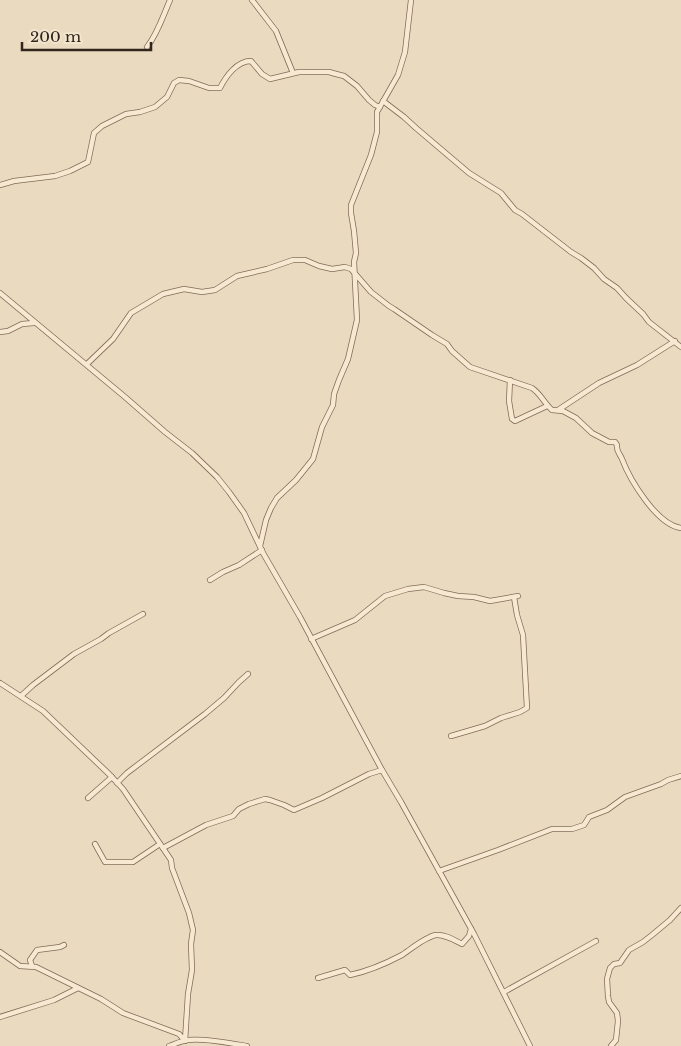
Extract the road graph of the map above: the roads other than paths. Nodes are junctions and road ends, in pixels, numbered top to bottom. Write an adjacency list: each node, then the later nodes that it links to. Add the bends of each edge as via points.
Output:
1 (170, 0): 4 (street)
2 (252, 0): 5 (street, via 276,31)
3 (411, 0): 6 (street, via 405,52 398,75)
4 (147, 47)
5 (293, 73): 7 (street, via 329,72 344,76); 8 (street, via 267,78 248,61 236,67 220,88 179,80 155,107 126,114 94,133 88,162 55,176)
6 (383, 101): 7 (street); 13 (street, via 469,173 501,193 517,212 594,268 649,322)
7 (380, 107): 9 (street, via 377,132 350,208)
8 (0, 185)
9 (355, 272): 15 (street, via 346,267 332,269 305,260 292,260 237,276 215,290 202,292 184,288 163,294 131,313 113,339); 16 (street, via 371,292 447,344 470,367); 20 (street, via 357,320 348,359 311,462 271,508)
10 (0, 293): 11 (street)
11 (35, 323): 12 (street); 15 (street)
12 (0, 332)
13 (674, 341): 14 (street); 18 (street)
14 (680, 345)
15 (86, 364): 20 (street, via 217,477 244,513)
16 (510, 380): 17 (street, via 536,390); 17 (street, via 512,419 515,421)
17 (547, 406): 18 (street)
18 (558, 410): 19 (street, via 576,418 592,433 616,444 648,504 668,525)
19 (681, 528)
20 (261, 548): 21 (street, via 239,565); 23 (street)
21 (210, 580)
22 (143, 614): 26 (street, via 74,654)
23 (311, 639): 27 (street, via 355,620 385,596 408,590 424,587 444,594 490,601 516,596 523,635 527,708 486,726); 28 (street)
24 (248, 674): 31 (street, via 224,698)
25 (0, 684): 26 (street)
26 (21, 696): 30 (street, via 43,711)
27 (451, 736)
28 (382, 770): 34 (street, via 294,810 265,799 249,804 233,816); 35 (street)
29 (681, 776): 35 (street, via 624,797 607,810 589,817 584,825 552,829)
30 (112, 777): 31 (street); 32 (street)
31 (117, 783): 34 (street)
32 (88, 798)
33 (95, 844): 34 (street, via 105,862 123,863 133,862)
34 (162, 846): 46 (street, via 171,860 193,930)
35 (439, 871): 37 (street)
36 (681, 908): 50 (street, via 652,935 629,950 620,963 610,968 608,996 618,1020 616,1040)
37 (471, 929): 42 (street, via 462,944 434,935 365,972 350,975 345,970); 44 (street)
38 (596, 941): 44 (street)
39 (64, 945): 41 (street, via 37,950 30,960)
40 (0, 952): 41 (street, via 20,966)
41 (32, 966): 43 (street)
42 (318, 978)
43 (78, 988): 45 (street, via 54,1000); 46 (street, via 123,1013 179,1034)
44 (504, 992): 49 (street)
45 (0, 1017)
46 (187, 1042): 47 (street); 48 (street, via 213,1041)
47 (169, 1046)
48 (247, 1046)
49 (530, 1046)
50 (612, 1046)

